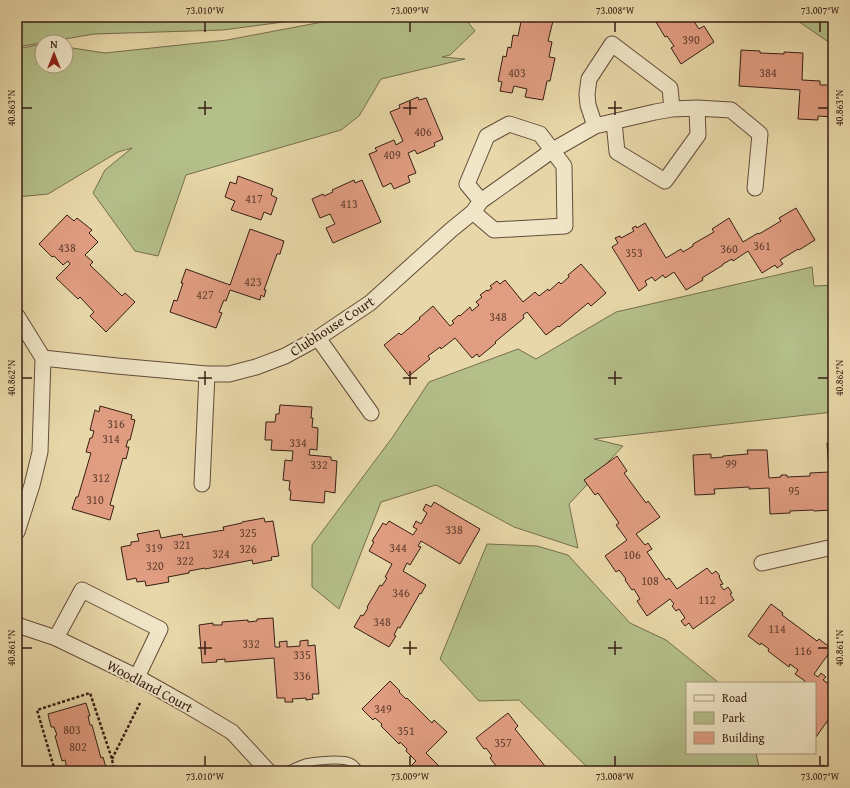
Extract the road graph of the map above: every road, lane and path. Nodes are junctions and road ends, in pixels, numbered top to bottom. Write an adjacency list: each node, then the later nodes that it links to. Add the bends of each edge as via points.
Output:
1 (697, 108): 2 (street, Clubhouse Court); 3 (street, via 698,135 665,181 617,152); 6 (street, Clubhouse Court, via 731,110 760,134)
2 (672, 109): 3 (street, Clubhouse Court); 4 (street, via 670,88 612,44 589,79 588,105)
3 (614, 122): 4 (street, Clubhouse Court)
4 (595, 126): 5 (street, Clubhouse Court)
5 (553, 150): 7 (street, Clubhouse Court); 7 (street, via 540,134 509,124 487,136 467,184); 7 (street, via 564,166 566,226 494,230)
6 (755, 188)
7 (477, 206): 9 (street, Clubhouse Court, via 370,303)
8 (17, 316): 10 (street)
9 (318, 338): 11 (street, Clubhouse Court, via 286,356 256,367 229,374); 12 (street)
10 (43, 358): 11 (street, Clubhouse Court); 14 (street, via 40,452)
11 (207, 374): 13 (street)
12 (371, 413)
13 (202, 484)
14 (17, 532)
15 (833, 547): 16 (street)
16 (762, 563)
17 (17, 625): 18 (street, Woodland Court)
18 (56, 638): 19 (street, Woodland Court); 19 (street, via 82,590 160,629)
19 (137, 677): 24 (street, Woodland Court, via 232,732)
20 (140, 703): 21 (path)
21 (112, 759): 22 (path, via 90,693 37,710); 23 (path)
22 (55, 771)
23 (114, 771)
24 (268, 771)
25 (287, 771): 26 (lane, via 318,761 349,761 357,766)
26 (359, 771)

